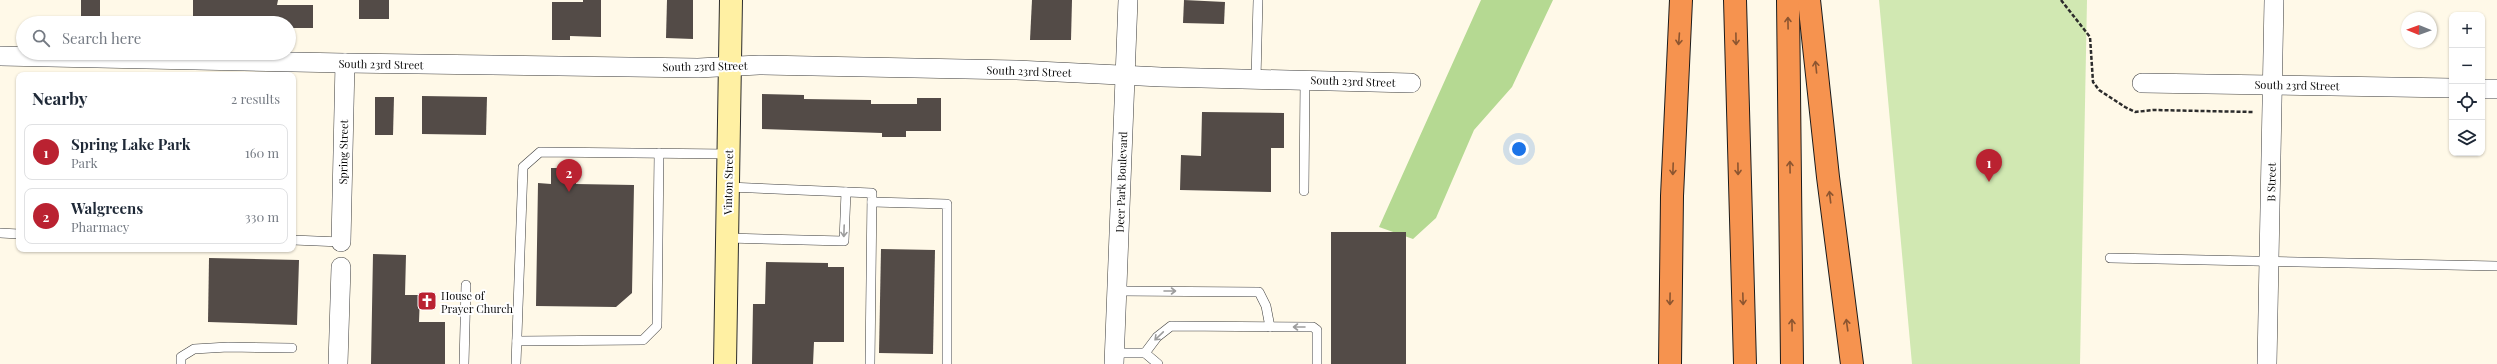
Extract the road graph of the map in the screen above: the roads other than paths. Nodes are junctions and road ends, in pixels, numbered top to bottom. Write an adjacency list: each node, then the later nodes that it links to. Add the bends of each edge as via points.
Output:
1 (730, 0): 13 (main road, Vinton Street)
2 (1128, 0): 14 (street, Deer Park Boulevard)
3 (1258, 0): 15 (lane)
4 (1681, 0): 54 (highway, one-way to 54, via 1672,196)
5 (1735, 0): 55 (highway, one-way to 55)
6 (1788, 0): 56 (highway, one-way to 6)
7 (1809, 0): 57 (highway, one-way to 7)
8 (2274, 0): 19 (street, B Street)
9 (0, 56): 10 (street, South 23rd Street)
10 (16, 56)
11 (197, 60): 12 (street, South 23rd Street)
12 (345, 63): 13 (street, South 23rd Street); 33 (street, Spring Street)
13 (730, 67): 14 (street, South 23rd Street, via 759,65); 24 (main road, Vinton Street)
14 (1124, 74): 15 (street, South 23rd Street); 39 (street, Deer Park Boulevard)
15 (1256, 79): 16 (street, South 23rd Street)
16 (1304, 80): 17 (street, South 23rd Street); 26 (lane)
17 (1411, 83)
18 (2142, 83): 19 (street, South 23rd Street)
19 (2273, 85): 20 (street, South 23rd Street); 35 (street, B Street)
20 (2449, 88)
21 (2485, 89): 22 (street)
22 (2497, 89)
23 (659, 153): 24 (lane); 41 (lane, via 540,152 523,167); 41 (lane, via 657,326 643,340)
24 (728, 154): 25 (main road, Vinton Street)
25 (728, 187): 27 (lane); 31 (main road, Vinton Street)
26 (1304, 191)
27 (846, 192): 28 (lane, via 872,193); 31 (lane, one-way to 31, via 844,241)
28 (872, 202): 50 (lane); 51 (lane, via 946,204)
29 (0, 233): 30 (lane)
30 (16, 234)
31 (727, 238): 49 (main road, Vinton Street)
32 (296, 240): 33 (lane)
33 (341, 242)
34 (2110, 258): 35 (lane)
35 (2269, 261): 36 (lane); 58 (street, B Street)
36 (2497, 266)
37 (341, 267): 46 (street)
38 (466, 285): 47 (lane)
39 (1116, 291): 40 (lane, one-way to 40, via 1259,292 1266,306); 44 (street, Deer Park Boulevard)
40 (1270, 327): 43 (lane, one-way to 43, via 1171,326 1157,337); 53 (lane, one-way to 40, via 1317,330 1313,327)
41 (517, 341): 48 (lane)
42 (292, 348): 45 (lane, via 194,349 181,357)
43 (1146, 353): 44 (lane); 52 (lane)
44 (1114, 358)
45 (181, 364)
46 (338, 364)
47 (464, 364)
48 (516, 364)
49 (725, 364)
50 (870, 364)
51 (947, 364)
52 (1158, 364)
53 (1317, 364)
54 (1670, 364)
55 (1745, 364)
56 (1792, 364)
57 (1852, 364)
58 (2267, 364)

